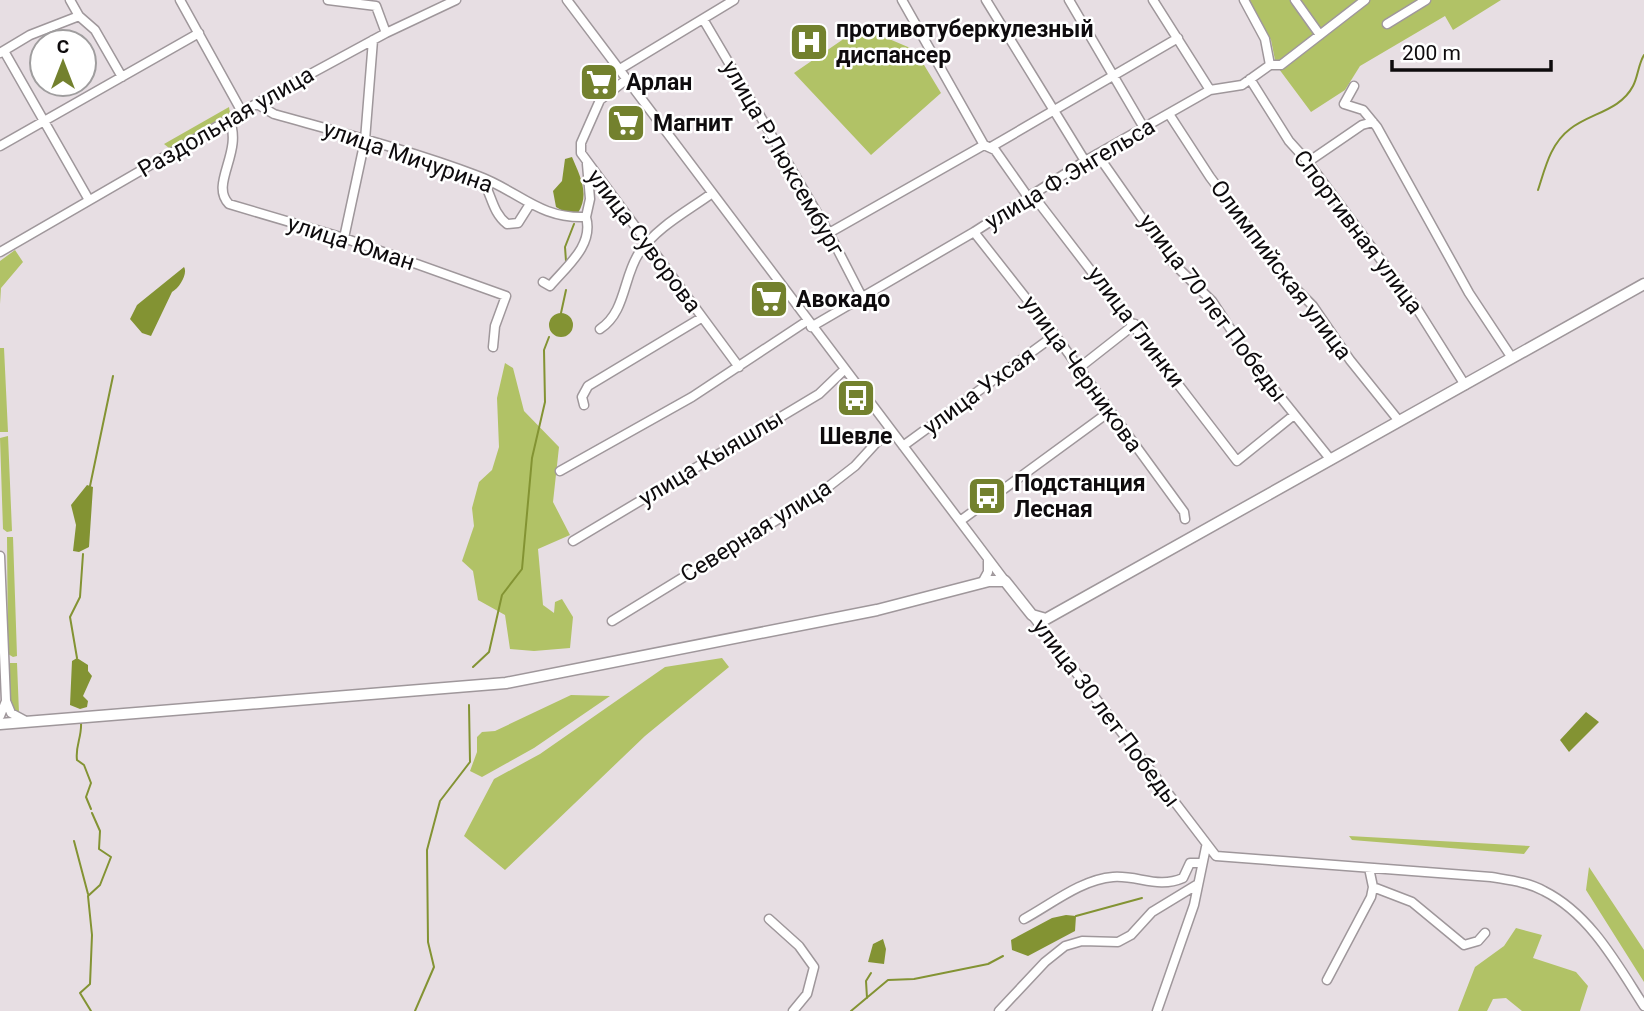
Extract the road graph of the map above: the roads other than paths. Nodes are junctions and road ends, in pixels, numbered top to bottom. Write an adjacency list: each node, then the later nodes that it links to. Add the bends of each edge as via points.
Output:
1 (71, 0): 15 (street)
2 (180, 0): 18 (street)
3 (328, 0): 19 (street, via 376,6)
4 (456, 0): 19 (street, Раздольная улица)
5 (567, 0): 25 (street)
6 (734, 0): 16 (street)
7 (902, 0): 42 (street, улица Глинки)
8 (986, 0): 33 (street)
9 (1069, 0): 27 (street)
10 (1153, 0): 21 (street)
11 (1244, 0): 24 (street, via 1265,39)
12 (1295, 0): 20 (street)
13 (1365, 0): 20 (street, улица Ф.Энгельса)
14 (1426, 0): 17 (street)
15 (79, 16): 23 (street, via 30,35); 26 (street, via 95,30)
16 (703, 19): 25 (street); 54 (street, улица Р.Люксембург)
17 (1387, 24)
18 (199, 33): 26 (street); 34 (street)
19 (386, 33): 22 (street, Раздольная улица)
20 (1320, 35): 24 (street, улица Ф.Энгельса, via 1281,65)
21 (1178, 38): 27 (street); 31 (street)
22 (373, 40): 32 (street, Раздольная улица); 40 (street)
23 (2, 52): 37 (street)
24 (1270, 65): 29 (street, улица Ф.Энгельса)
25 (620, 69): 28 (street)
26 (122, 77): 37 (street)
27 (1114, 78): 33 (street); 39 (street)
28 (627, 79): 46 (street, улица Суворова, via 600,100 581,143); 48 (street)
29 (1250, 79): 31 (street, улица Ф.Энгельса, via 1231,88); 45 (street, Спортивная улица, via 1289,141)
30 (1354, 86): 38 (street, via 1344,104 1363,110)
31 (1210, 90): 35 (street, улица Ф.Энгельса)
32 (257, 104): 34 (street, Раздольная улица); 40 (street, улица Мичурина, via 274,114)
33 (1055, 110): 42 (street); 44 (street)
34 (242, 112): 36 (street, Раздольная улица)
35 (1169, 114): 39 (street, улица Ф.Энгельса); 75 (street, Олимпийская улица, via 1287,281 1313,306)
36 (229, 119): 50 (street, Раздольная улица); 55 (street, улица Юман, via 235,141 222,188 229,204)
37 (44, 121): 41 (street); 50 (street)
38 (1373, 122): 45 (street); 67 (street, via 1469,293)
39 (1144, 128): 43 (street, улица Ф.Энгельса)
40 (365, 140): 47 (street, улица Мичурина); 55 (street)
41 (0, 146)
42 (988, 146): 49 (street, улица Глинки); 54 (street)
43 (1097, 154): 44 (street, улица Ф.Энгельса); 74 (street, улица 70 лет Победы, via 1174,264 1212,301)
44 (1085, 161): 49 (street, улица Ф.Энгельса)
45 (1308, 162): 71 (street, Спортивная улица, via 1416,307)
46 (587, 164): 52 (street, via 590,199); 56 (street, улица Суворова)
47 (481, 177): 51 (street, улица Мичурина); 51 (street, via 498,216 507,224 518,223)
48 (711, 194): 56 (street, via 668,223); 62 (street)
49 (1030, 196): 53 (street, улица Ф.Энгельса); 63 (street, улица Глинки)
50 (89, 200): 57 (street, Раздольная улица)
51 (530, 204): 52 (street, улица Мичурина, via 555,216)
52 (586, 217): 58 (street, via 586,243 550,286)
53 (974, 232): 60 (street, улица Ф.Энгельса); 65 (street, улица Черникова)
54 (829, 233): 60 (street, улица Р.Люксембург)
55 (344, 238): 66 (street, улица Юман, via 506,296)
56 (648, 243): 61 (street, улица Суворова); 64 (street, via 634,262 623,297)
57 (0, 252)
58 (543, 282)
59 (1644, 285): 67 (main road)
60 (862, 297): 62 (street, улица Ф.Энгельса)
61 (701, 317): 68 (street, улица Суворова); 72 (street, via 588,386 582,397)
62 (809, 324): 68 (street, улица Ф.Энгельса); 70 (street)
63 (1135, 324): 69 (street); 74 (street, улица Глинки, via 1237,461)
64 (600, 329)
65 (1055, 335): 69 (street, улица Черникова); 77 (street, улица Ухсая)
66 (493, 346)
67 (1512, 358): 71 (main road)
68 (739, 367): 79 (street, улица Ф.Энгельса)
69 (1079, 368): 73 (street, улица Черникова)
70 (844, 370): 76 (street); 82 (street, улица Кыяшлы, via 819,394)
71 (1465, 385): 75 (main road)
72 (584, 405)
73 (1109, 412): 80 (street, улица Черникова); 81 (street)
74 (1294, 415): 78 (street, улица 70 лет Победы)
75 (1399, 421): 78 (main road)
76 (891, 431): 77 (street); 89 (street, Северная улица, via 825,490)
77 (903, 446): 81 (street)
78 (1331, 460): 87 (main road)
79 (560, 471)
80 (1185, 519)
81 (960, 521): 84 (street)
82 (573, 541)
83 (0, 556): 91 (street)
84 (988, 559): 85 (street); 86 (street)
85 (1005, 581): 86 (main road); 88 (main road, улица 30 лет Победы)
86 (982, 583): 93 (main road, via 877,610 506,683)
87 (1059, 613): 88 (main road, via 1046,619); 90 (street)
88 (1032, 615): 90 (street, улица 30 лет Победы)
89 (612, 621)
90 (1048, 637): 95 (street, улица 30 лет Победы)
91 (6, 701): 92 (street); 93 (street, via 14,716)
92 (0, 716)
93 (31, 722): 94 (main road)
94 (0, 724)
95 (1206, 847): 96 (street); 97 (street, via 1223,858)
96 (1200, 863): 98 (street); 101 (street, via 1190,863 1183,878 1170,884 1115,876 1095,880)
97 (1369, 868): 99 (street); 104 (street, via 1491,877 1544,891 1565,905 1602,943)
98 (1198, 884): 106 (street, via 1175,895 1118,942 1082,941 1065,946); 107 (street)
99 (1373, 887): 102 (street, via 1412,902 1464,945); 103 (street)
100 (769, 919): 105 (street, via 814,967 807,994)
101 (1024, 919)
102 (1485, 933)
103 (1327, 980)
104 (1644, 1006)
105 (793, 1011)
106 (999, 1011)
107 (1157, 1011)

